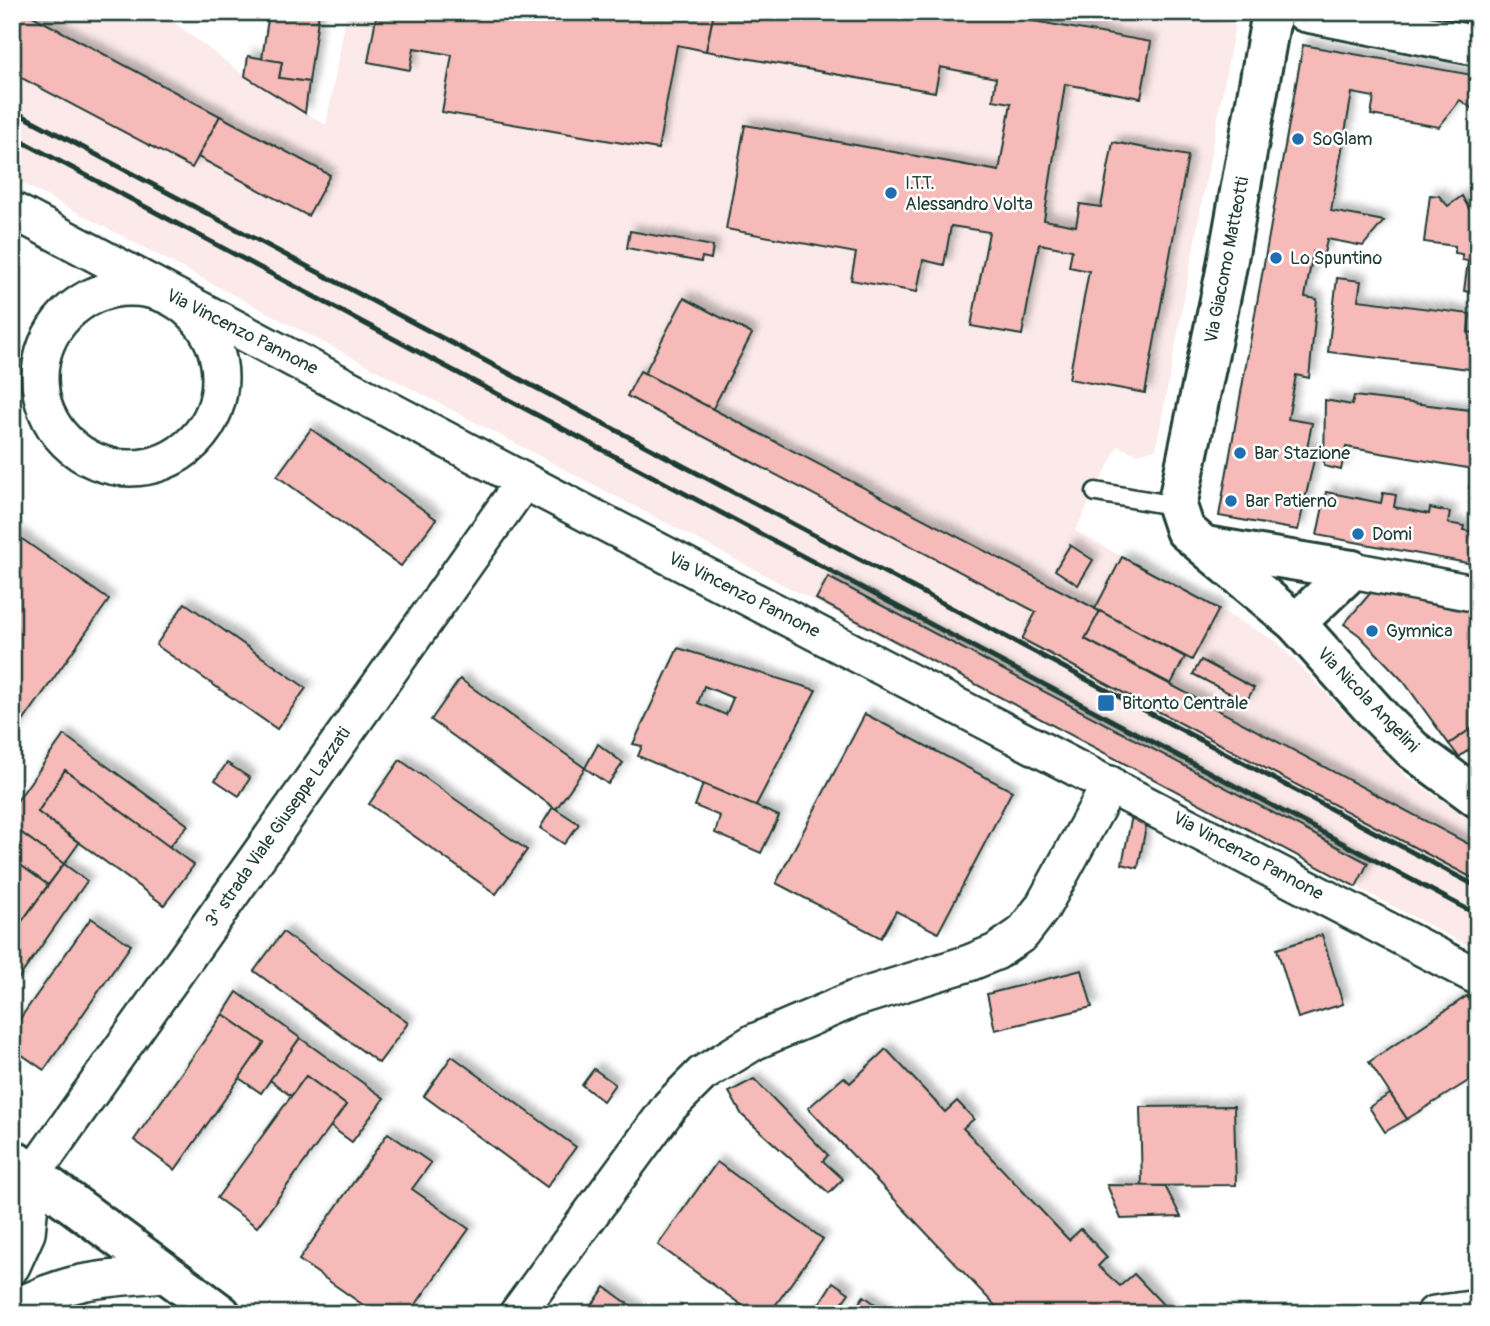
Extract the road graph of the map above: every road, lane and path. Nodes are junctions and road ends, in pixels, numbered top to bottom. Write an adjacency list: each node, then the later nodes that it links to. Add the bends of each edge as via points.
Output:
1 (1272, 12): 10 (street, Via Giacomo Matteotti, via 1225,276)
2 (1305, 12): 3 (street)
3 (1478, 46)
4 (12, 210): 5 (street, Via Vincenzo Pannone)
5 (169, 295): 6 (street, via 138,289 107,291 81,302 60,322); 6 (street, via 194,314 211,340 220,370 217,401 205,429 183,452 156,465 128,469 100,463 75,449 55,428 43,402 40,374); 8 (street, Via Vincenzo Pannone)
6 (46, 346): 7 (street)
7 (12, 371)
8 (524, 481): 15 (street, Via Vincenzo Pannone); 18 (street, 3^ strada Viale Giuseppe Lazzati)
9 (1096, 492): 10 (lane)
10 (1177, 506): 11 (street, Via Nicola Angelini, via 1185,530)
11 (1202, 545): 12 (street); 14 (street, Via Nicola Angelini)
12 (1352, 570): 13 (street); 14 (street)
13 (1478, 594)
14 (1296, 623): 16 (street, Via Nicola Angelini, via 1397,734)
15 (1110, 784): 17 (street, Via Vincenzo Pannone); 24 (street, via 1042,908 1022,934 969,964 854,999 754,1042 702,1074 670,1106)
16 (1478, 798)
17 (1478, 977)
18 (22, 1167): 19 (street, via 27,1233); 20 (street)
19 (12, 1266)
20 (167, 1274): 22 (street, via 95,1279 44,1292); 23 (street)
21 (1478, 1308): 25 (street)
22 (12, 1310)
23 (221, 1314)
24 (517, 1314)
25 (1434, 1314)

